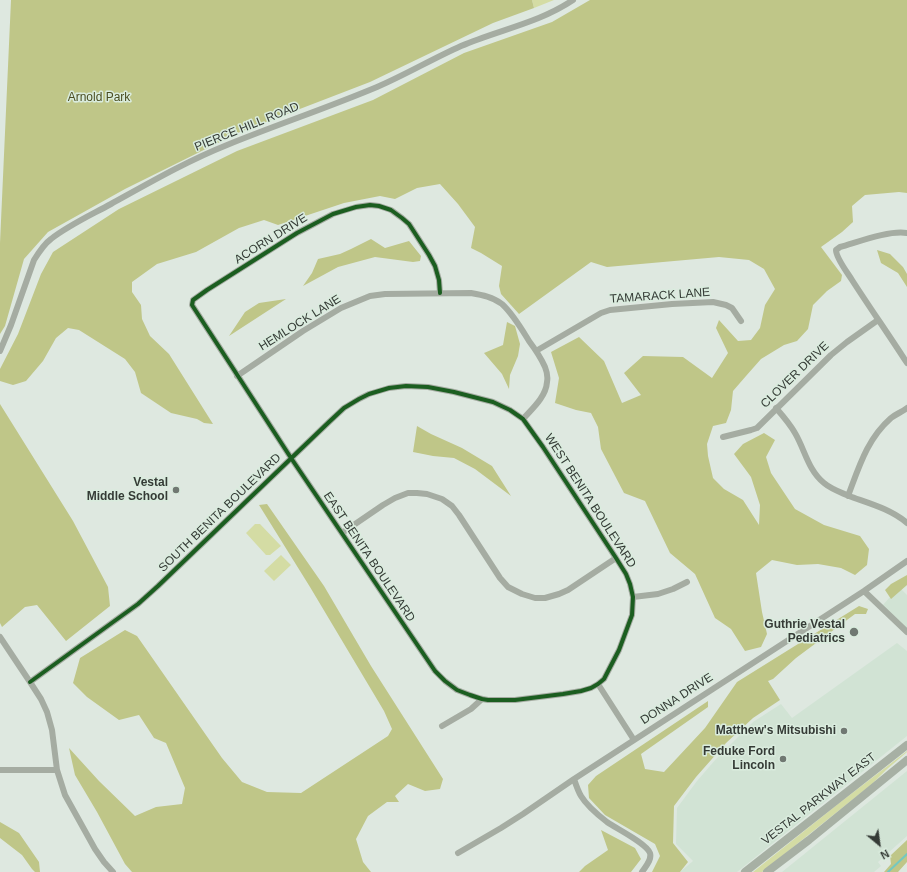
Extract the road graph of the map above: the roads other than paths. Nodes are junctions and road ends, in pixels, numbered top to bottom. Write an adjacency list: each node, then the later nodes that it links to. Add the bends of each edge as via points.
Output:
1 (573, 0): 7 (street, PIERCE HILL ROAD, via 533,20 462,46 378,87 206,154 71,226 50,239 34,260)
2 (907, 233): 5 (street, via 889,234 838,248 835,252)
3 (440, 293): 4 (street, ACORN DRIVE, via 435,266 409,224 391,210 370,205 333,214 297,233 193,300); 8 (street, HEMLOCK LANE, via 483,295 502,304); 10 (street, HEMLOCK LANE, via 370,296 341,308)
4 (193, 307): 10 (street, EAST BENITA BOULEVARD)
5 (878, 320): 9 (street); 11 (street, CLOVER DRIVE, via 830,355)
6 (741, 321): 8 (street, TAMARACK LANE, via 732,308 713,302 610,310)
7 (0, 351)
8 (536, 351): 13 (street, HEMLOCK LANE, via 546,368 547,383 539,402)
9 (907, 363)
10 (237, 376): 15 (street, EAST BENITA BOULEVARD)
11 (776, 408): 14 (street, CLOVER DRIVE, via 757,428); 16 (street, via 796,433 815,474 824,484)
12 (907, 408): 16 (street, via 879,430 868,446)
13 (523, 419): 15 (street, SOUTH BENITA BOULEVARD, via 493,402 454,392 428,387 389,388 369,394 344,408); 19 (street, WEST BENITA BOULEVARD)
14 (723, 437)
15 (292, 458): 18 (street, EAST BENITA BOULEVARD); 26 (street, SOUTH BENITA BOULEVARD, via 138,604)
16 (848, 496): 17 (street, via 893,513)
17 (907, 523)
18 (342, 533): 19 (street, via 395,498 417,492 442,499 452,506 500,578 508,587 522,594 545,598 563,592); 28 (street, EAST BENITA BOULEVARD, via 435,671 457,690)
19 (616, 558): 23 (street, WEST BENITA BOULEVARD, via 626,574)
20 (907, 561): 22 (street, DONNA DRIVE)
21 (687, 582): 23 (street, via 673,590 658,594)
22 (864, 591): 24 (street); 30 (street, DONNA DRIVE)
23 (633, 596): 27 (street, WEST BENITA BOULEVARD, via 632,615 619,650 604,679)
24 (907, 632)
25 (0, 637): 26 (street)
26 (30, 682): 34 (street, via 47,712)
27 (598, 684): 28 (street, EAST BENITA BOULEVARD, via 563,694 515,700); 30 (street)
28 (482, 699): 29 (street, via 471,709)
29 (442, 726)
30 (634, 740): 35 (street, DONNA DRIVE)
31 (907, 745): 39 (main road, VESTAL PARKWAY EAST)
32 (907, 760): 40 (main road, VESTAL PARKWAY EAST)
33 (0, 770): 34 (street)
34 (57, 770): 37 (street, via 65,795 91,842)
35 (574, 779): 36 (street, DONNA DRIVE, via 501,828); 38 (street, via 582,798 589,806 608,823 648,850 649,861)
36 (458, 853)
37 (113, 872)
38 (642, 872)
39 (745, 872)
40 (767, 872)

